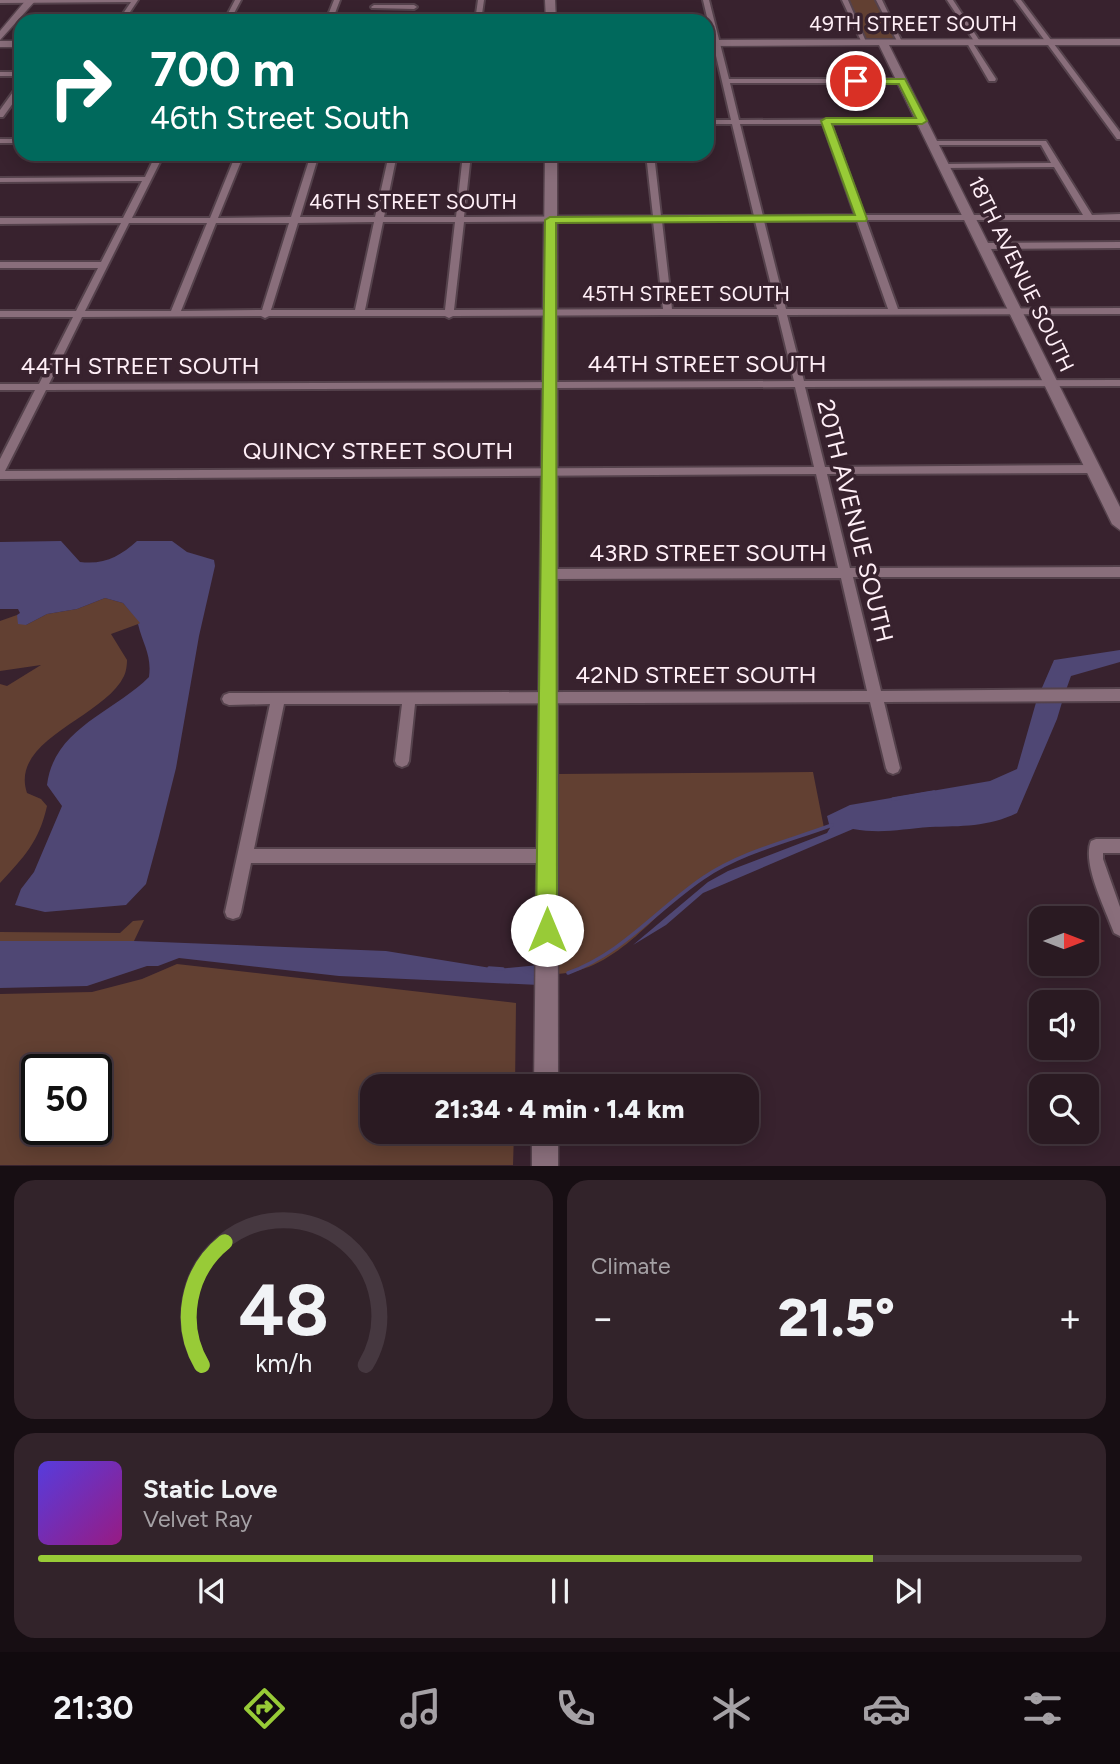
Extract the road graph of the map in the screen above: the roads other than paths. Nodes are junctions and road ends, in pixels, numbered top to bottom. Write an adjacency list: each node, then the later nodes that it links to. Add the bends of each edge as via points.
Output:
1 (31, 0): 2 (street); 7 (street); 10 (main road)
2 (135, 0)
3 (845, 0): 15 (street)
4 (879, 0): 17 (street)
5 (950, 0): 18 (street)
6 (1018, 0): 19 (street)
7 (0, 1)
8 (373, 7): 9 (street)
9 (414, 7)
10 (19, 14)
11 (14, 20): 12 (main road)
12 (0, 37)
13 (1120, 42): 19 (main road, 49TH STREET SOUTH)
14 (714, 43): 15 (main road, 49TH STREET SOUTH)
15 (865, 43): 16 (main road, 49TH STREET SOUTH)
16 (883, 43): 17 (main road, 49TH STREET SOUTH); 23 (main road, 18TH AVENUE SOUTH)
17 (901, 43): 18 (main road, 49TH STREET SOUTH)
18 (974, 43): 19 (main road, 49TH STREET SOUTH); 21 (street)
19 (1049, 43): 29 (street)
20 (714, 51): 22 (street, 20TH AVENUE SOUTH)
21 (992, 79)
22 (725, 81): 23 (street); 31 (street, 20TH AVENUE SOUTH)
23 (902, 81): 28 (main road, 18TH AVENUE SOUTH)
24 (3, 107): 25 (street)
25 (0, 115)
26 (714, 121): 31 (street)
27 (826, 121): 28 (street); 31 (street); 50 (street)
28 (922, 121): 33 (main road, 18TH AVENUE SOUTH)
29 (1108, 121): 30 (street); 32 (street)
30 (1120, 121)
31 (735, 122): 49 (street, 20TH AVENUE SOUTH)
32 (1120, 137)
33 (934, 143): 41 (street, via 1042,143); 42 (main road, 18TH AVENUE SOUTH)
34 (157, 161): 43 (street)
35 (237, 161): 51 (street)
36 (313, 161): 52 (street)
37 (392, 161): 53 (street)
38 (466, 161): 54 (street)
39 (551, 161): 55 (main road)
40 (651, 161): 48 (street)
41 (1057, 165): 42 (street); 45 (street)
42 (945, 166): 47 (main road, 18TH AVENUE SOUTH)
43 (148, 179): 44 (street); 57 (street)
44 (0, 180)
45 (1089, 217): 46 (street, 46TH STREET SOUTH); 47 (street, 46TH STREET SOUTH)
46 (1120, 217)
47 (969, 218): 50 (street, 46TH STREET SOUTH); 59 (main road, 18TH AVENUE SOUTH)
48 (658, 219): 49 (street, 46TH STREET SOUTH); 55 (street, 46TH STREET SOUTH); 65 (street)
49 (760, 219): 50 (street, 46TH STREET SOUTH); 66 (street, 20TH AVENUE SOUTH)
50 (862, 219): 63 (street)
51 (215, 220): 52 (street, 46TH STREET SOUTH); 57 (street, 46TH STREET SOUTH); 70 (street)
52 (295, 220): 53 (street, 46TH STREET SOUTH); 71 (street)
53 (380, 220): 54 (street, 46TH STREET SOUTH); 68 (street)
54 (460, 220): 55 (street, 46TH STREET SOUTH); 72 (street)
55 (550, 220): 69 (main road)
56 (0, 221): 57 (street, 46TH STREET SOUTH)
57 (127, 221): 61 (street)
58 (1120, 245): 59 (street)
59 (983, 246): 64 (main road, 18TH AVENUE SOUTH)
60 (0, 265): 61 (street)
61 (105, 265): 73 (street)
62 (1120, 311): 64 (street, 45TH STREET SOUTH)
63 (894, 312): 64 (street, 45TH STREET SOUTH); 66 (street, 45TH STREET SOUTH)
64 (1014, 312): 75 (main road, 18TH AVENUE SOUTH)
65 (668, 313): 66 (street, 45TH STREET SOUTH); 69 (street, 45TH STREET SOUTH)
66 (782, 313): 77 (street, 20TH AVENUE SOUTH)
67 (0, 314): 73 (street, 45TH STREET SOUTH)
68 (359, 314): 71 (street, 45TH STREET SOUTH); 72 (street, 45TH STREET SOUTH)
69 (550, 314): 72 (street, 45TH STREET SOUTH); 76 (main road)
70 (174, 315): 71 (street, 45TH STREET SOUTH); 73 (street, 45TH STREET SOUTH)
71 (265, 315)
72 (449, 315)
73 (78, 316): 79 (street)
74 (1120, 383): 75 (street, 44TH STREET SOUTH)
75 (1051, 384): 77 (street, 44TH STREET SOUTH); 80 (main road, 18TH AVENUE SOUTH)
76 (549, 385): 77 (street, 44TH STREET SOUTH); 79 (street, 44TH STREET SOUTH); 83 (main road)
77 (800, 385): 81 (street, 20TH AVENUE SOUTH)
78 (0, 387): 79 (street, 44TH STREET SOUTH)
79 (41, 387): 82 (street)
80 (1092, 469): 81 (street, QUINCY STREET SOUTH); 84 (main road, 18TH AVENUE SOUTH)
81 (821, 471): 83 (street, QUINCY STREET SOUTH); 86 (street, 20TH AVENUE SOUTH)
82 (0, 472): 83 (street, QUINCY STREET SOUTH)
83 (549, 472): 87 (main road)
84 (1120, 524)
85 (1120, 572): 86 (street, 43RD STREET SOUTH)
86 (846, 573): 87 (street, 43RD STREET SOUTH); 89 (street, 20TH AVENUE SOUTH)
87 (548, 574): 91 (main road)
88 (1120, 695): 89 (street, 42ND STREET SOUTH)
89 (876, 696): 91 (street, 42ND STREET SOUTH); 95 (street, 20TH AVENUE SOUTH)
90 (409, 698): 91 (street, 42ND STREET SOUTH); 93 (street, 42ND STREET SOUTH); 94 (street)
91 (548, 698): 98 (main road)
92 (229, 699): 93 (street, 42ND STREET SOUTH)
93 (278, 699): 97 (street)
94 (402, 761)
95 (892, 768)
96 (1120, 846): 100 (street, via 1096,846 1095,859)
97 (245, 856): 98 (street); 99 (street)
98 (547, 856): 101 (main road)
99 (233, 912)
100 (1120, 928)
101 (546, 1074)
102 (545, 1144): 103 (main road)
103 (545, 1166)

